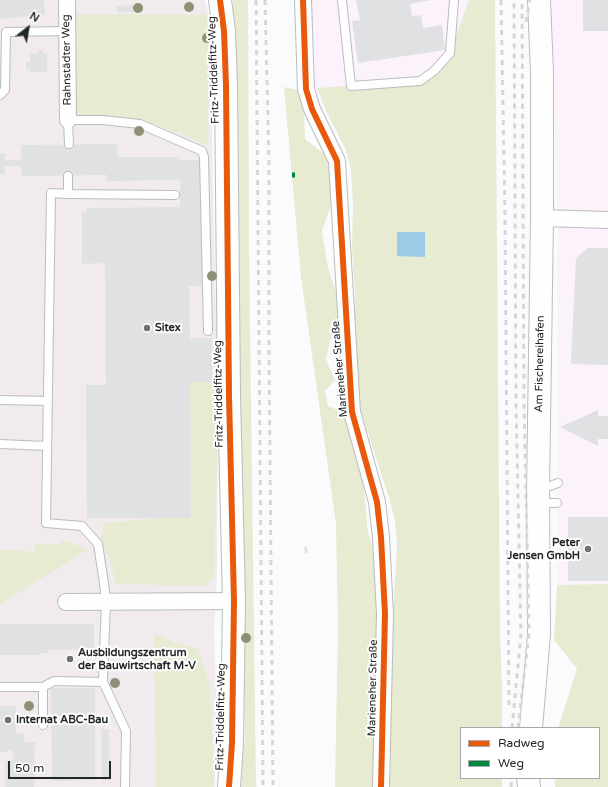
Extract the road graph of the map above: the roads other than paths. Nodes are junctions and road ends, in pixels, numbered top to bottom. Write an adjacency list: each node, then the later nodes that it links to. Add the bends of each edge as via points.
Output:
1 (66, 0): 7 (street, Rahnstädter Weg)
2 (220, 0): 22 (street, Fritz-Triddelfitz-Weg, via 226,85)
3 (302, 0): 31 (street, Marieneher Straße, via 306,89 312,109 337,161 352,412 377,502 381,537 385,614)
4 (342, 0): 5 (lane, via 351,86 420,81 434,71 450,53)
5 (454, 0)
6 (539, 0): 14 (street, Am Fischereihafen, via 542,72)
7 (67, 31): 8 (lane, via 6,32 5,90); 9 (street, Rahnstädter Weg)
8 (0, 95)
9 (68, 120): 10 (lane); 16 (lane, via 140,124 202,151)
10 (69, 144)
11 (68, 176): 12 (lane)
12 (68, 194): 13 (lane); 18 (lane, via 51,193)
13 (175, 195)
14 (542, 218): 15 (street); 28 (street, Am Fischereihafen, via 548,495)
15 (608, 220)
16 (208, 331)
17 (0, 400): 18 (lane)
18 (48, 401): 20 (lane)
19 (0, 444): 20 (lane)
20 (47, 446): 21 (lane, via 46,524 82,526 98,544)
21 (106, 601): 22 (street); 23 (street); 24 (lane)
22 (234, 601): 30 (street, Fritz-Triddelfitz-Weg)
23 (66, 602)
24 (104, 682): 26 (lane, via 54,681); 29 (lane, via 126,732)
25 (0, 687): 26 (lane)
26 (43, 687): 27 (lane)
27 (44, 725)
28 (531, 727)
29 (125, 787)
30 (229, 787)
31 (381, 787)

